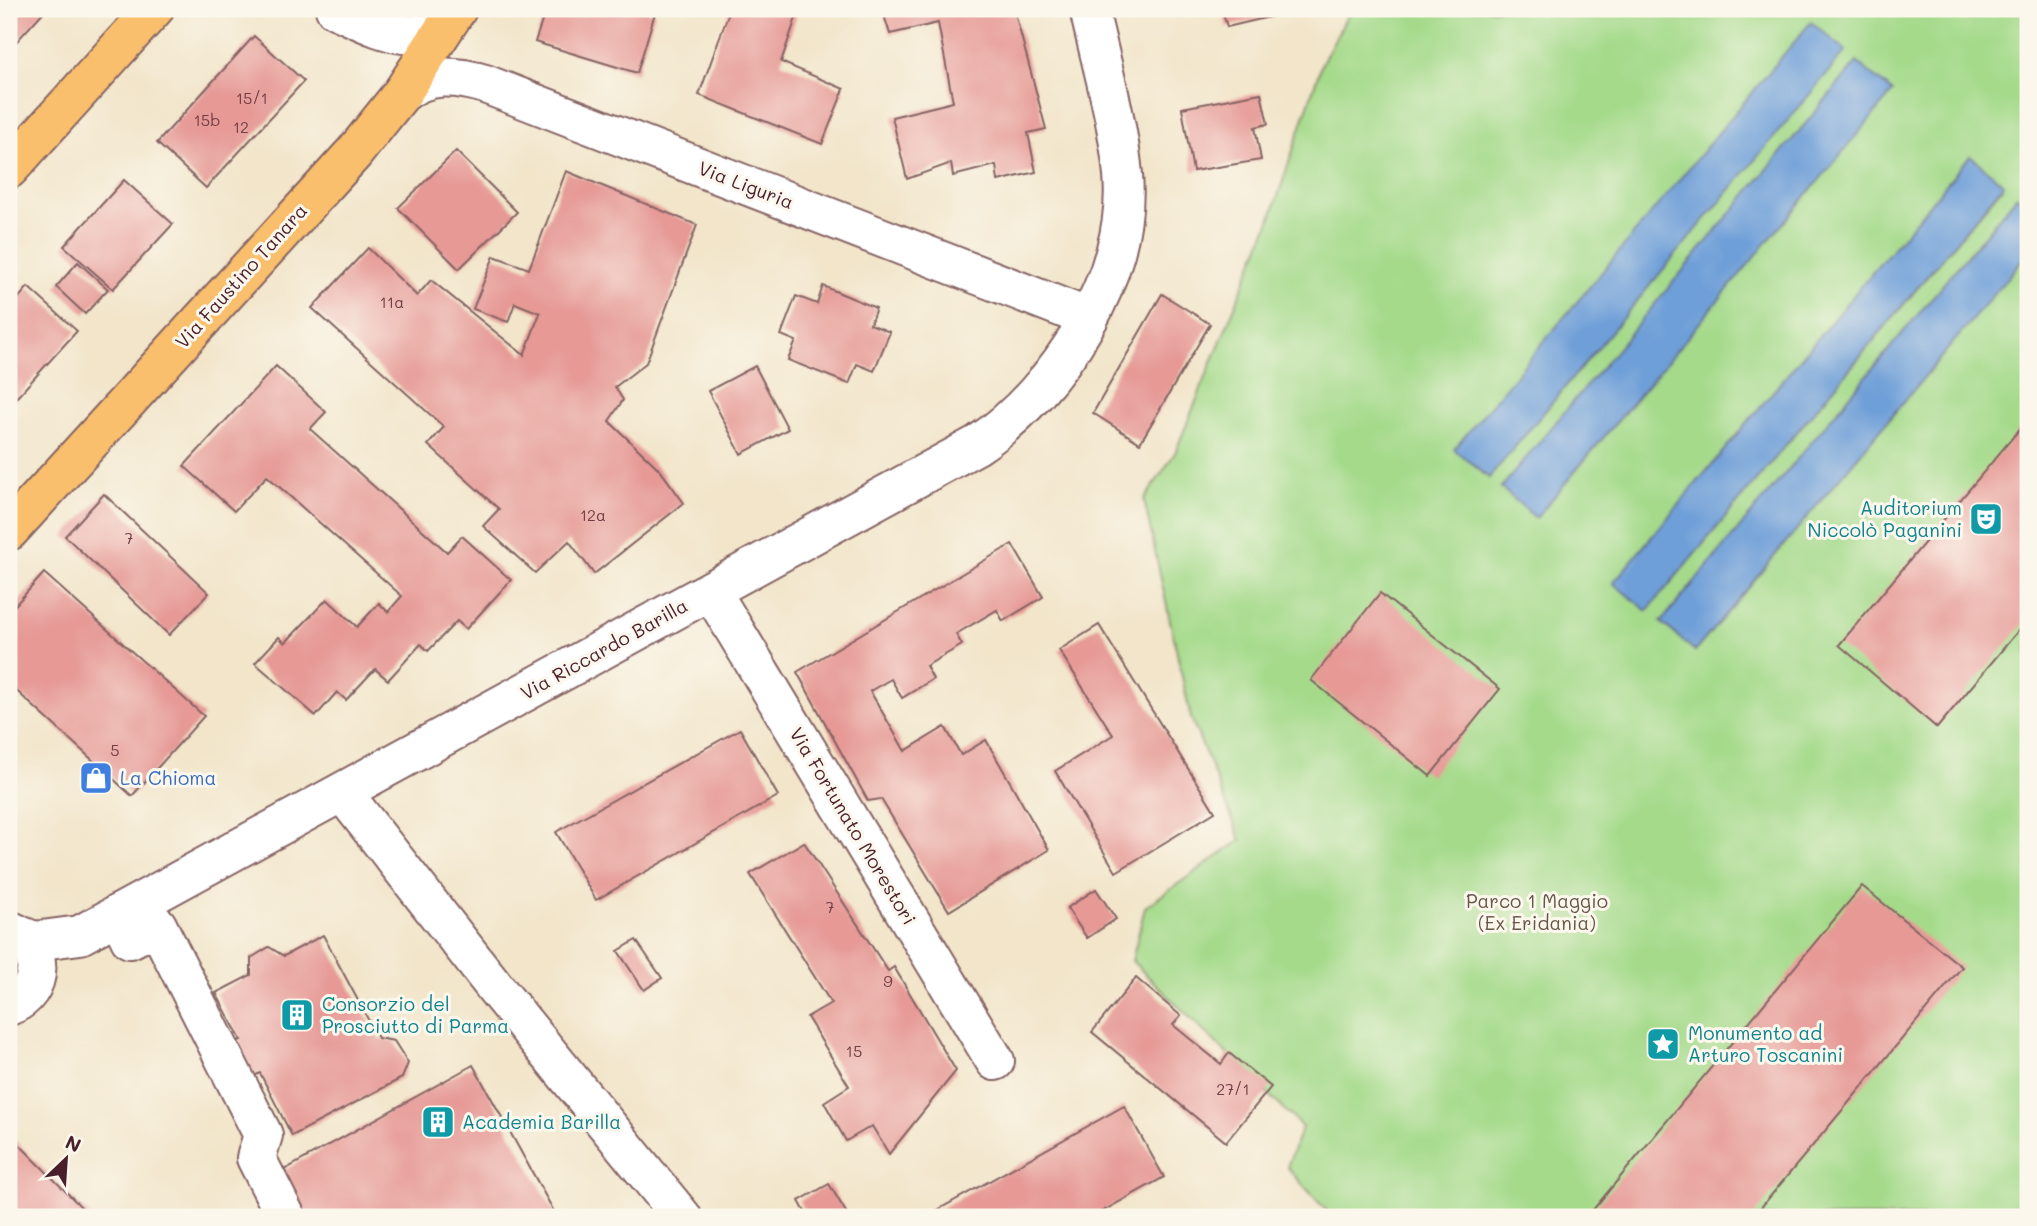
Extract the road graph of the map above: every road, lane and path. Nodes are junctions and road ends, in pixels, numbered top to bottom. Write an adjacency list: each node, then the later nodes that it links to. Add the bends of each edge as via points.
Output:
1 (154, 9): 6 (main road)
2 (335, 9): 3 (street, via 386,30 410,34 438,29)
3 (457, 9): 5 (main road, Via Faustino Tanara)
4 (1089, 9): 7 (street, Via Riccardo Barilla, via 1123,189 1114,250)
5 (402, 93): 7 (street, Via Liguria, via 418,82 439,77 485,84); 8 (main road, Via Faustino Tanara, via 354,153)
6 (9, 169)
7 (1089, 318): 9 (street, Via Riccardo Barilla, via 1035,397 999,430)
8 (9, 531)
9 (711, 591): 10 (street, Via Riccardo Barilla); 15 (street, Via Fortunato Morestori)
10 (343, 793): 11 (street, Via Riccardo Barilla); 16 (street)
11 (118, 914): 13 (street, Via Riccardo Barilla); 17 (street, via 130,939 158,925 263,1135 256,1158)
12 (14, 932): 13 (street, Via Riccardo Barilla, via 34,941); 14 (street, Via Riccardo Barilla, via 35,956)
13 (79, 935): 14 (street, Via Riccardo Barilla)
14 (22, 994)
15 (995, 1061)
16 (667, 1213)
17 (286, 1217)

